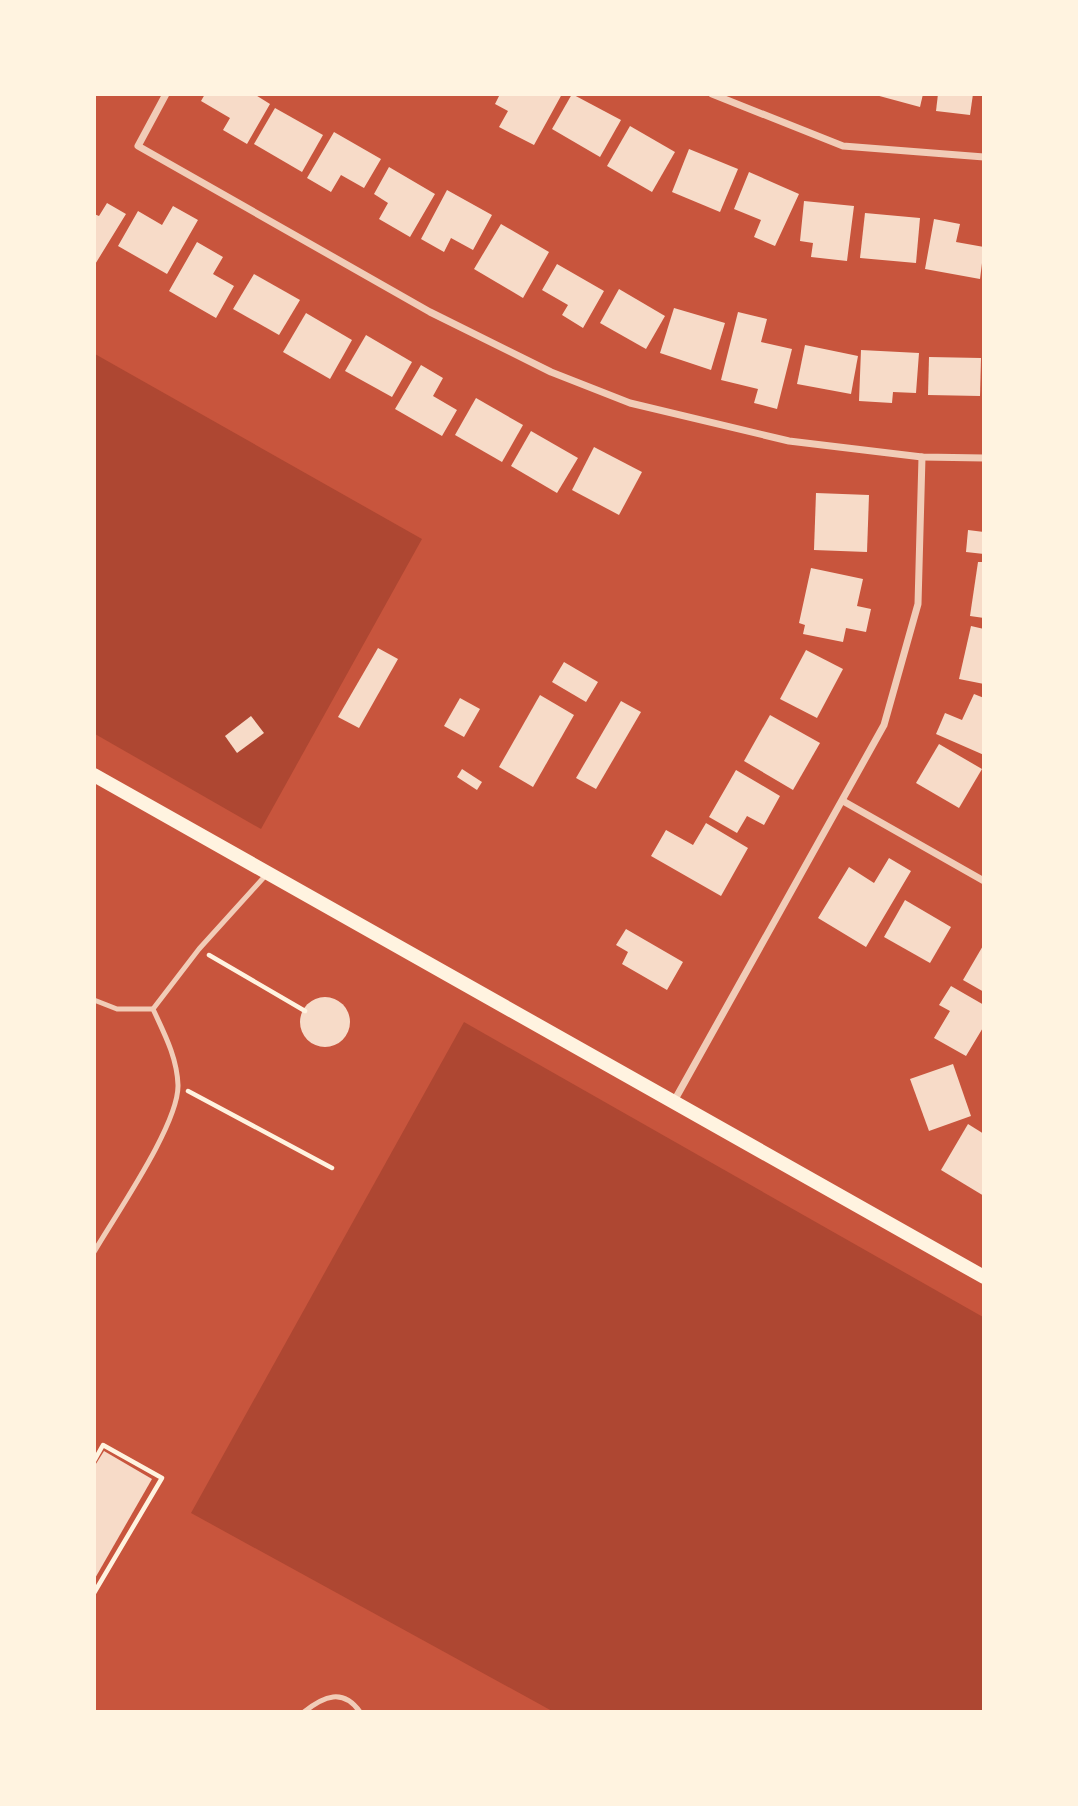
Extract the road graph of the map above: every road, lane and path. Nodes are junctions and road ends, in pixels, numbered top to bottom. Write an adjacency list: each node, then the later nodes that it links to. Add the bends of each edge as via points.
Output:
1 (166, 94): 4 (street, via 138,146 430,312 562,376 630,403 789,441)
2 (712, 94): 3 (street, via 843,146)
3 (984, 157)
4 (922, 457): 5 (street); 7 (street, via 918,604 884,725)
5 (984, 458)
6 (94, 775): 8 (main road)
7 (843, 801): 9 (street); 15 (street)
8 (267, 874): 10 (lane); 15 (main road)
9 (984, 881)
10 (199, 949): 12 (lane); 13 (path)
11 (94, 1000): 12 (lane, via 117,1009)
12 (153, 1009): 14 (lane, via 172,1051)
13 (305, 1011)
14 (178, 1086): 16 (path); 17 (lane, via 169,1120)
15 (673, 1102): 18 (main road)
16 (332, 1168)
17 (94, 1252)
18 (984, 1277)
19 (94, 1461): 20 (path, via 103,1446 162,1478)
20 (94, 1592)
21 (304, 1712): 22 (lane, via 327,1696 340,1695)
22 (359, 1712)

